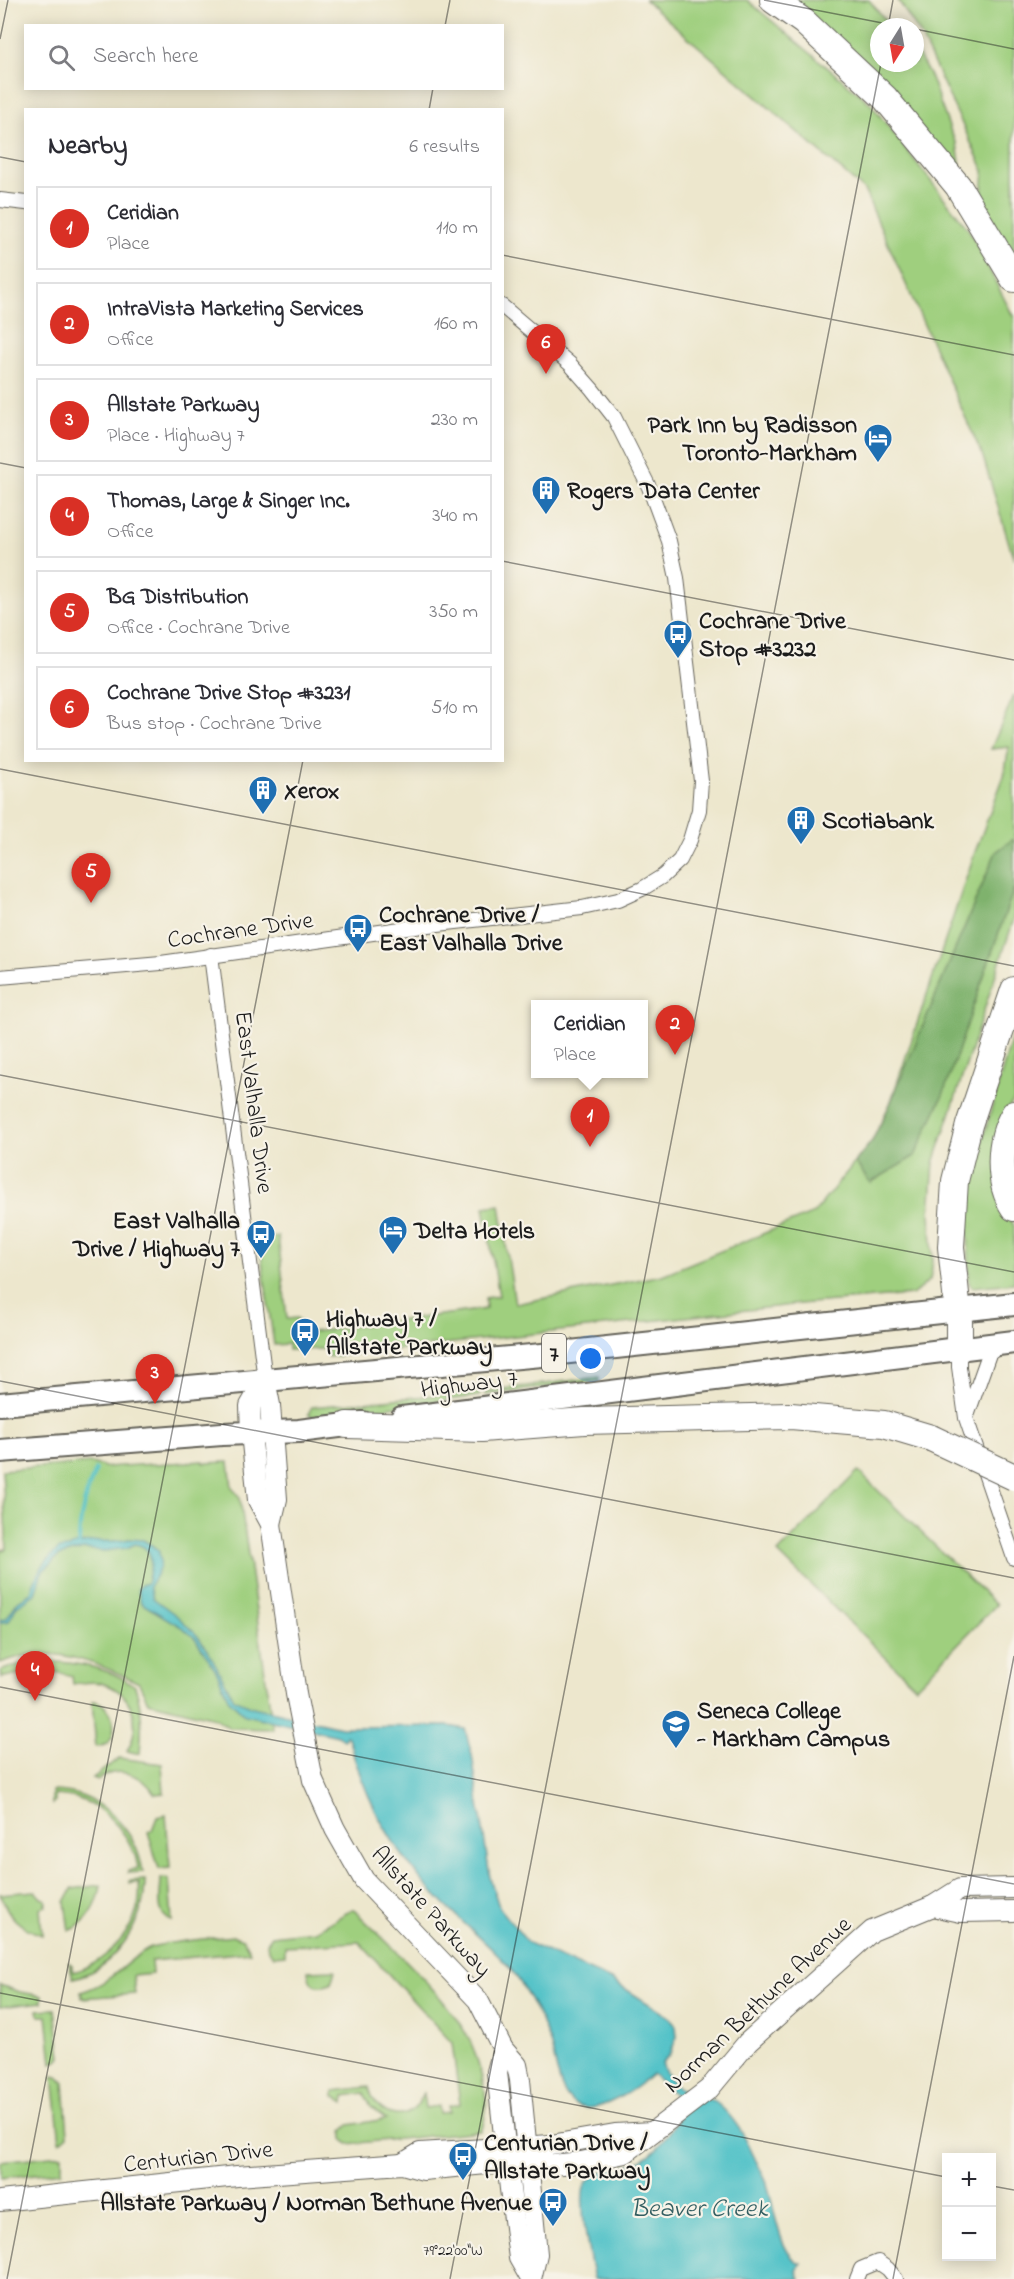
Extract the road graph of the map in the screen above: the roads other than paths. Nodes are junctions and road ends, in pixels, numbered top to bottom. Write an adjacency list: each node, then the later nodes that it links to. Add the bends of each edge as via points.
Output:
1 (773, 0): 4 (highway, via 804,22 885,98 958,186)
2 (0, 200): 3 (street)
3 (24, 203)
4 (1014, 279)
5 (504, 308): 6 (street, Cochrane Drive, via 570,364 614,417 649,487 669,541 677,578 701,781 699,810 690,840 680,860 663,876 618,900 582,908)
6 (211, 955): 7 (street, Cochrane Drive); 15 (street, East Valhalla Drive)
7 (0, 977)
8 (1014, 990): 12 (highway, via 955,1180 951,1246)
9 (1014, 1114): 10 (highway, via 1005,1140 1002,1168 1008,1200)
10 (1014, 1208)
11 (1014, 1304): 12 (main road, Highway 7 / 7)
12 (957, 1310): 14 (highway); 15 (main road, Highway 7 / 7)
13 (1008, 1343): 14 (main road, Highway 7 / 7); 17 (street, via 989,1354)
14 (959, 1349): 17 (street); 18 (main road, Highway 7 / 7)
15 (265, 1380): 16 (main road, Highway 7 / 7); 19 (street, Allstate Parkway, via 250,1406)
16 (0, 1404)
17 (966, 1418): 22 (street)
18 (347, 1425): 19 (main road, Highway 7 / 7); 21 (highway, bridge, via 482,1429 584,1421 790,1416 884,1424 932,1438)
19 (262, 1433): 20 (main road, Highway 7 / 7); 26 (street, Allstate Parkway, via 258,1500 270,1524 313,1780 364,1880 478,2000)
20 (0, 1451)
21 (1014, 1477)
22 (1014, 1558)
23 (1014, 1888): 24 (street, Norman Bethune Avenue, via 960,1889)
24 (933, 1906): 25 (street, via 961,1912); 28 (street, Norman Bethune Avenue, via 872,1931 748,2042 709,2089 625,2153 581,2162)
25 (1014, 1911)
26 (503, 2049): 27 (street, Allstate Parkway, via 497,2072); 28 (street, Allstate Parkway, via 517,2065)
27 (506, 2156): 28 (street, Centurian Drive); 29 (street, Centurian Drive, via 420,2153 402,2164 237,2176); 30 (street, Allstate Parkway, via 519,2258)
28 (527, 2156): 30 (street, Allstate Parkway, via 537,2254)
29 (0, 2201)
30 (531, 2279)
31 (857, 2279): 32 (street, via 861,2269 878,2262)
32 (896, 2279)

